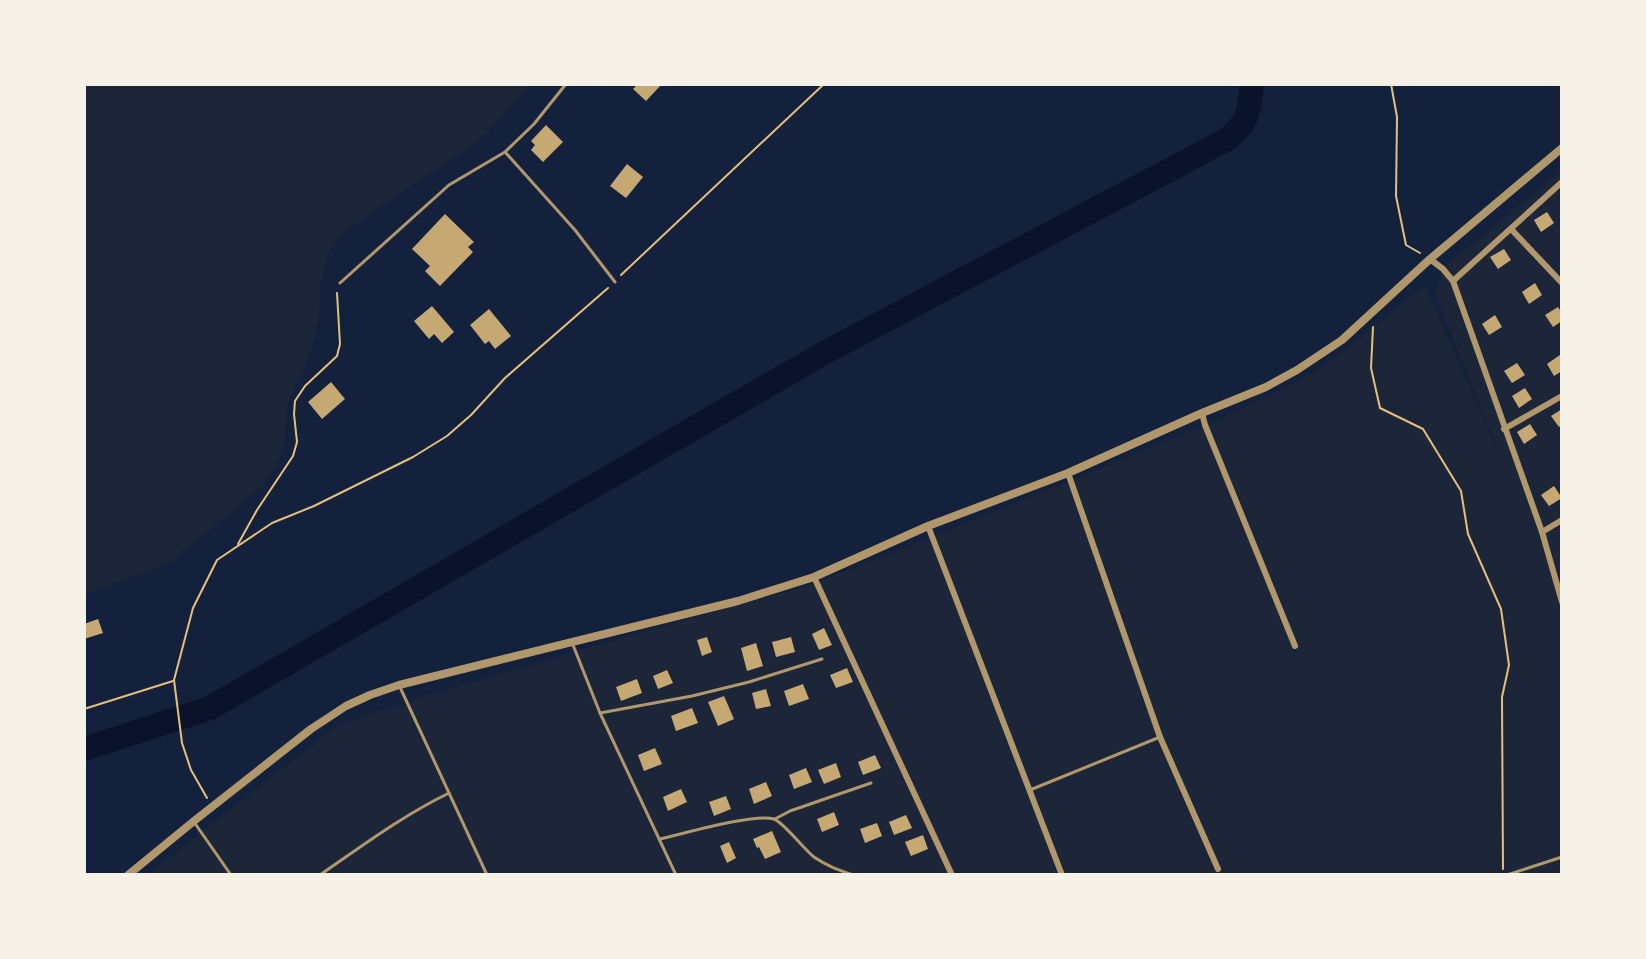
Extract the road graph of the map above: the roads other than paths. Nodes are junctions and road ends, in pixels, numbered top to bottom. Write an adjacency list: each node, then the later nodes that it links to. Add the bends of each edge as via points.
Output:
1 (566, 84): 3 (lane)
2 (1562, 148): 6 (street)
3 (505, 152): 8 (lane); 9 (lane, via 449,185)
4 (1562, 182): 5 (street)
5 (1511, 229): 7 (street); 10 (street)
6 (1430, 259): 7 (street); 12 (street, via 1342,340 1266,387)
7 (1453, 281): 13 (street)
8 (615, 282)
9 (340, 283)
10 (1562, 283)
11 (1562, 396): 13 (street)
12 (1202, 413): 14 (street); 21 (street)
13 (1504, 429): 17 (street)
14 (1069, 476): 16 (street); 25 (street)
15 (1562, 520): 17 (street)
16 (928, 526): 18 (street); 27 (street)
17 (1542, 532): 19 (street)
18 (816, 580): 20 (street); 40 (street)
19 (1562, 602)
20 (572, 641): 23 (street); 24 (lane)
21 (1295, 646)
22 (822, 659): 24 (lane, via 706,693)
23 (399, 685): 28 (lane); 30 (street, via 346,706 311,729)
24 (600, 713): 31 (lane)
25 (1160, 737): 27 (lane); 33 (street)
26 (871, 783): 29 (lane)
27 (1029, 790): 41 (street)
28 (449, 793): 36 (lane); 37 (lane)
29 (775, 819): 31 (lane, via 755,818); 39 (lane, via 813,856)
30 (194, 821): 34 (street); 35 (lane)
31 (659, 839): 38 (lane)
32 (1562, 857): 42 (lane)
33 (1218, 869)
34 (128, 875)
35 (231, 875)
36 (320, 875)
37 (487, 875)
38 (676, 875)
39 (853, 875)
40 (952, 875)
41 (1062, 875)
42 (1505, 875)

